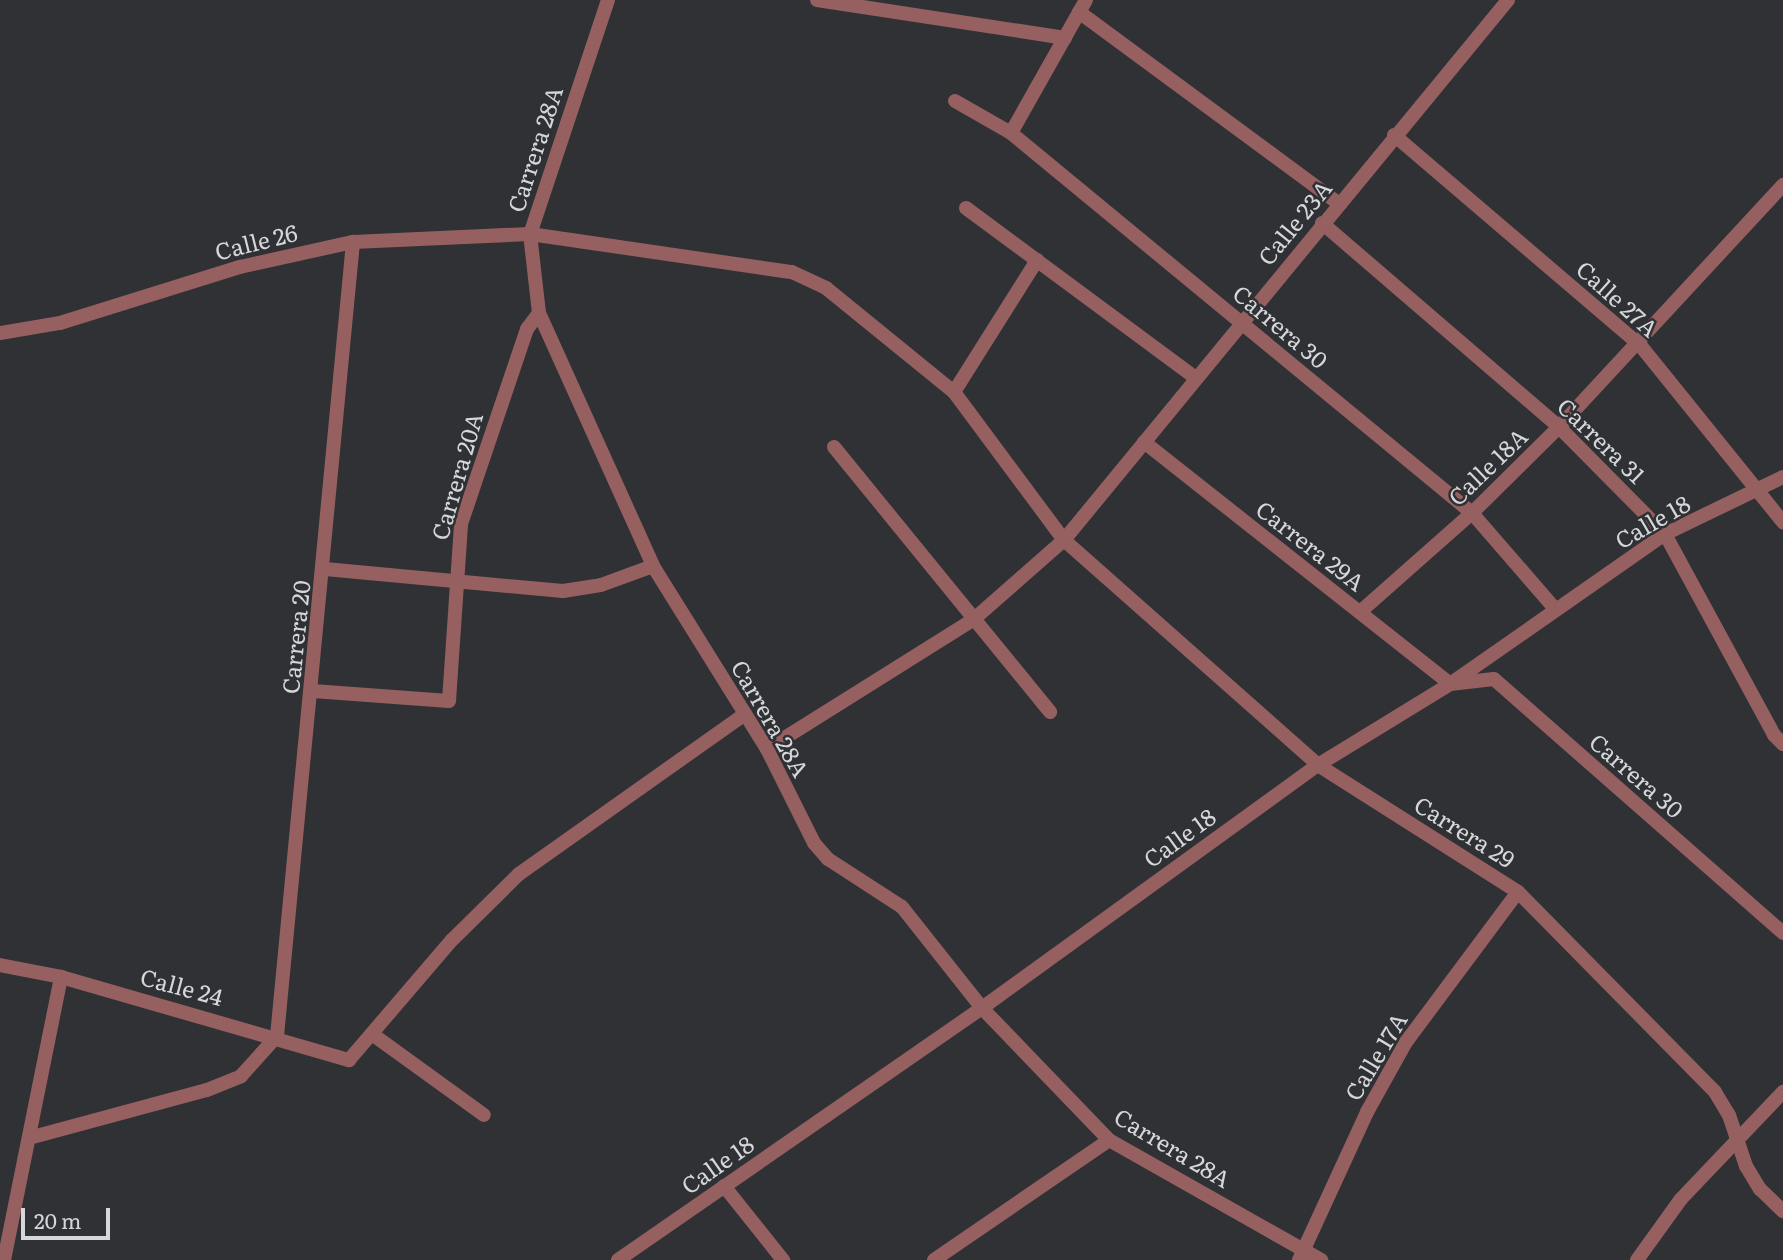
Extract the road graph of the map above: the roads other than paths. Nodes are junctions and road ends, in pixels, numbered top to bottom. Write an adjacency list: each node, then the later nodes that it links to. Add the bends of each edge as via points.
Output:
1 (608, 0): 13 (street, Carrera 28A)
2 (817, 0): 5 (street)
3 (1508, 0): 8 (street, Calle 23A)
4 (1083, 6): 5 (street); 10 (street)
5 (1065, 38): 7 (street)
6 (955, 101): 7 (street, Carrera 30)
7 (1011, 133): 17 (street, Carrera 30)
8 (1394, 135): 10 (street, Calle 23A); 19 (street, Calle 27A)
9 (1783, 185): 19 (street, Calle 18A)
10 (1338, 203): 12 (street, Calle 23A)
11 (966, 208): 15 (street)
12 (1322, 223): 17 (street, Calle 23A); 22 (street, Carrera 31)
13 (530, 234): 14 (street, Calle 26); 16 (street, Carrera 28A); 21 (street, Calle 26, via 792,272 826,288)
14 (353, 242): 18 (street, Calle 26, via 240,267 60,323); 32 (street, Carrera 20)
15 (1037, 260): 20 (street); 21 (street)
16 (539, 313): 31 (street, Carrera 28A); 33 (street, Carrera 20A, via 527,330 461,524)
17 (1241, 323): 20 (street, Calle 23A); 27 (street, Carrera 30)
18 (0, 333)
19 (1640, 345): 22 (street, Calle 18A); 26 (street, Calle 27A)
20 (1196, 378): 23 (street, Calle 23A)
21 (954, 392): 30 (street, Carrera 29)
22 (1559, 427): 27 (street, Calle 18A); 29 (street, Carrera 31)
23 (1143, 442): 30 (street, Calle 23A); 35 (street, Carrera 29A)
24 (834, 447): 36 (street)
25 (1783, 477): 26 (street, Calle 18)
26 (1758, 493): 28 (street, Calle 27A); 29 (street, Calle 18)
27 (1472, 513): 34 (street, Carrera 30); 35 (street, Calle 18A)
28 (1783, 522)
29 (1665, 534): 34 (street, Calle 18); 41 (street, Carrera 31)
30 (1064, 540): 36 (street, Calle 23A); 43 (street, Carrera 29)
31 (653, 565): 33 (street, via 601,585 563,591); 40 (street, Carrera 28A)
32 (325, 569): 33 (street); 38 (street, Carrera 20)
33 (455, 583): 38 (street, Carrera 20A, via 449,701)
34 (1556, 610): 37 (street, Calle 18)
35 (1360, 612): 37 (street, Carrera 29A)
36 (974, 619): 39 (street); 42 (street, Calle 23A)
37 (1450, 684): 43 (street, Calle 18); 45 (street, Carrera 30, via 1494,679)
38 (313, 691): 50 (street, Carrera 20)
39 (1050, 712)
40 (745, 714): 42 (street, Carrera 28A); 49 (street, via 519,874 452,940)
41 (1783, 744)
42 (767, 749): 48 (street, Carrera 28A, via 814,843 828,859 902,907)
43 (1318, 765): 44 (street, Carrera 29); 48 (street, Calle 18)
44 (1518, 892): 54 (street, Carrera 29, via 1715,1092); 58 (street, Calle 17A, via 1406,1042 1367,1112)
45 (1783, 933)
46 (0, 965): 47 (street, Calle 24)
47 (61, 977): 50 (street, Calle 24); 53 (street)
48 (982, 1008): 55 (street, Carrera 28A); 56 (street, Calle 18)
49 (372, 1034): 50 (street, Calle 24, via 349,1060); 52 (street)
50 (277, 1036): 53 (street, via 241,1076 207,1090)
51 (1783, 1092): 54 (street)
52 (484, 1115)
53 (29, 1138): 59 (street)
54 (1738, 1139): 57 (street, Carrera 29, via 1760,1189); 64 (street, via 1681,1199)
55 (1109, 1140): 58 (street, Carrera 28A); 62 (street)
56 (724, 1186): 60 (street, Calle 18); 61 (street)
57 (1783, 1211)
58 (1302, 1255): 63 (street, Carrera 28A)
59 (4, 1260)
60 (618, 1260)
61 (783, 1260)
62 (934, 1260)
63 (1321, 1260)
64 (1637, 1260)

